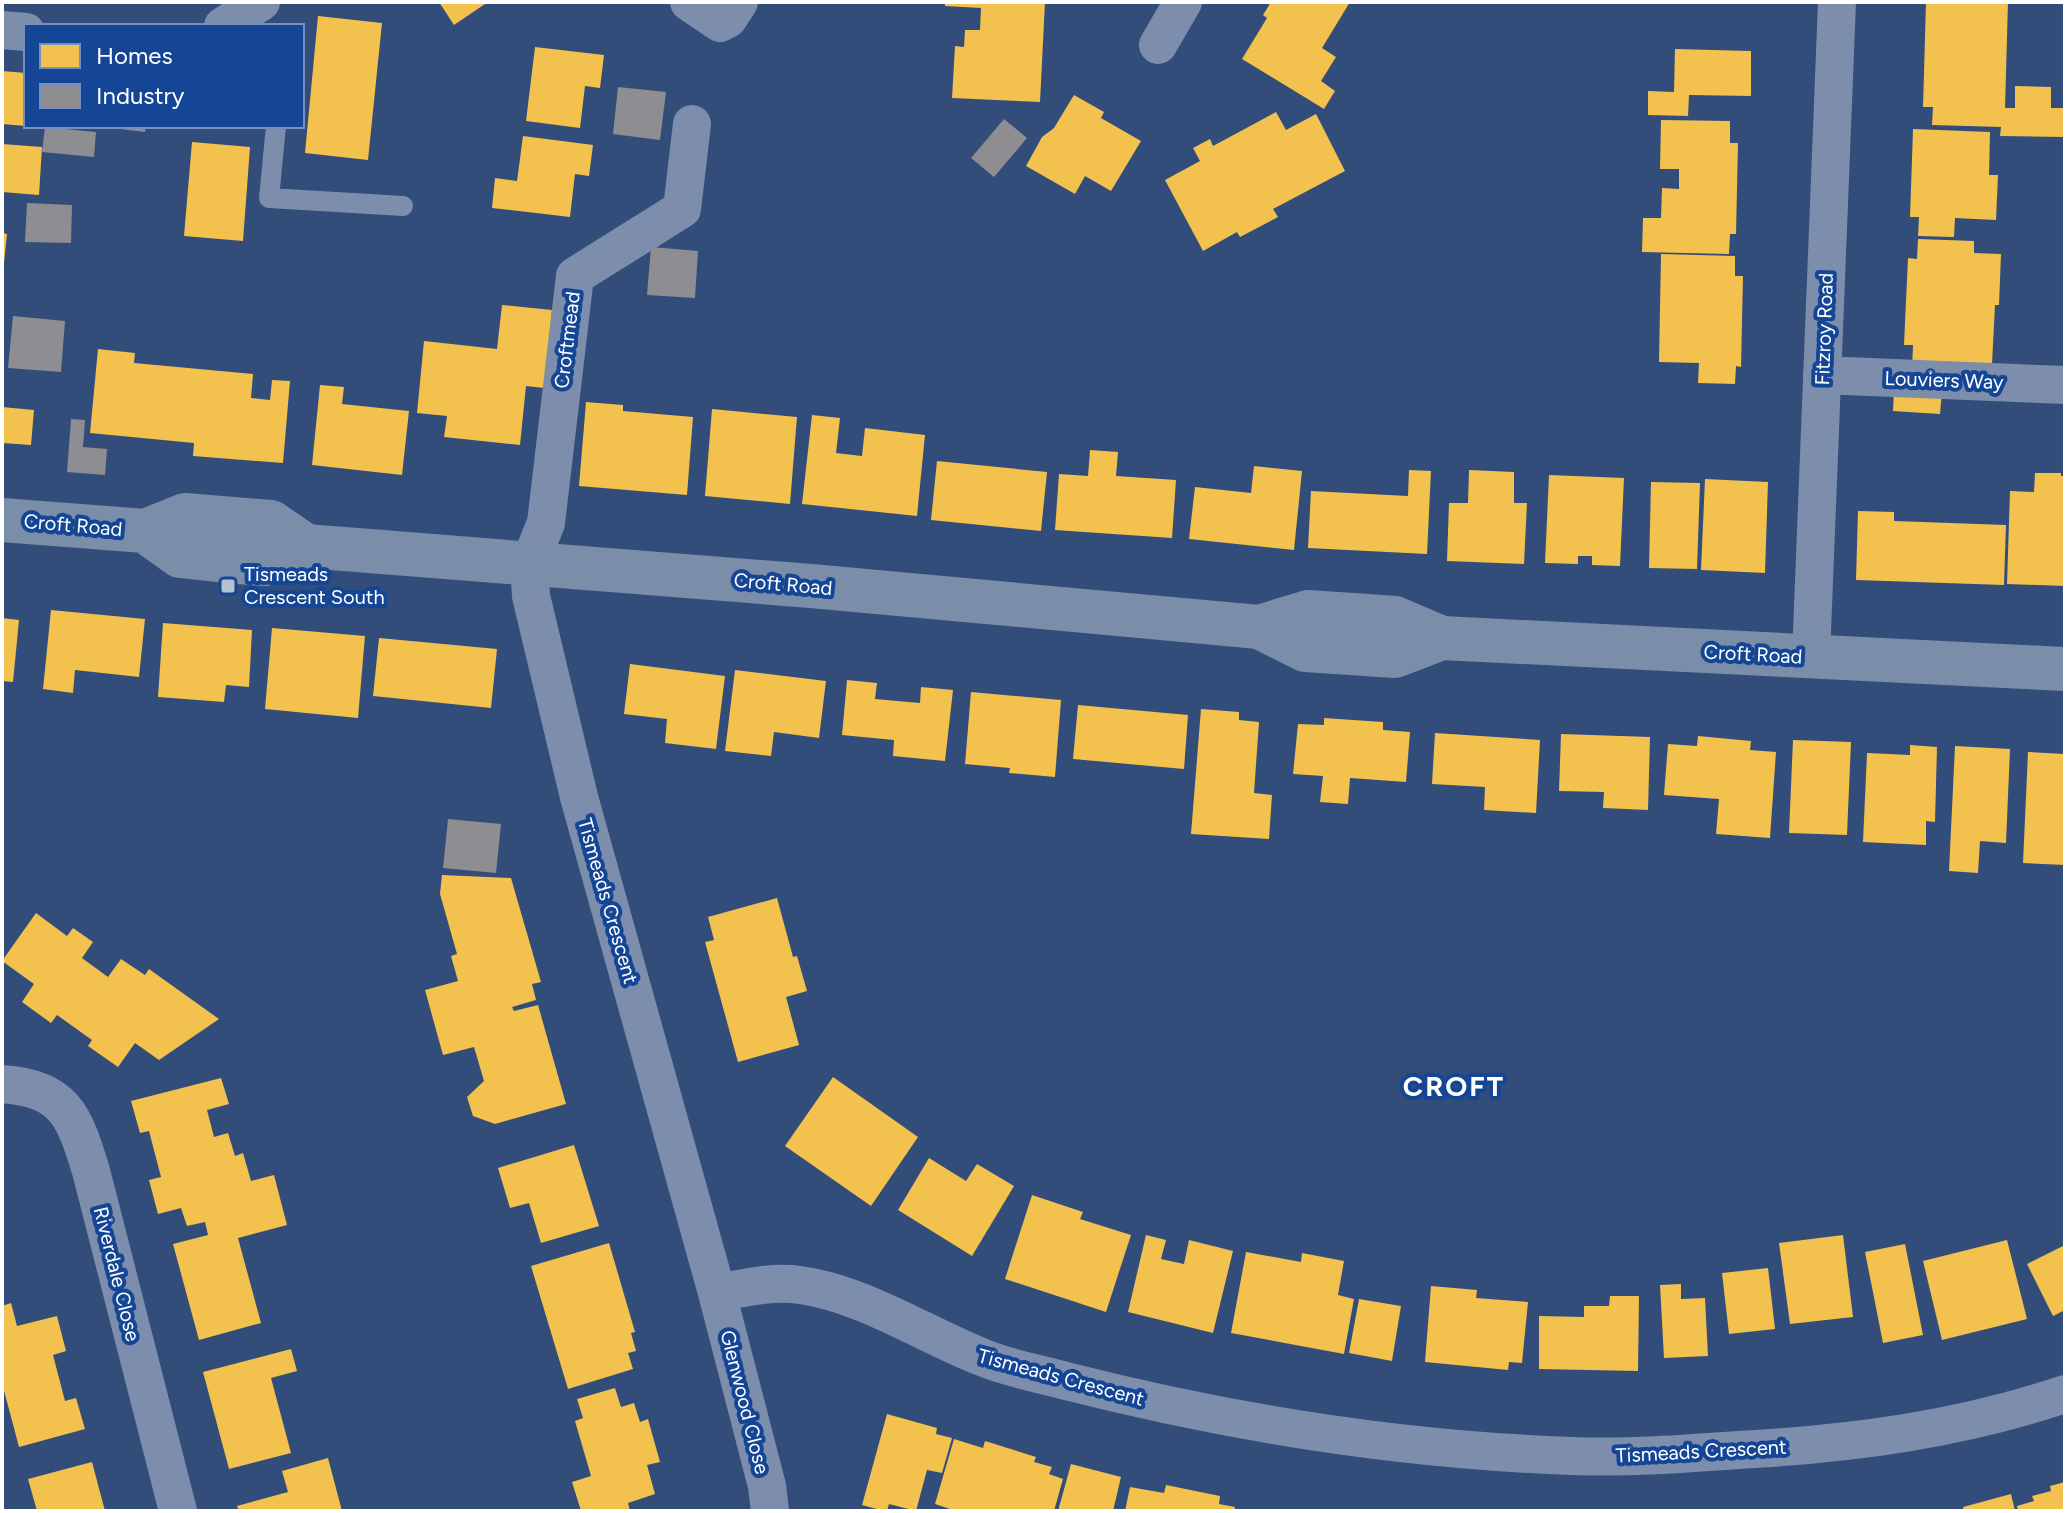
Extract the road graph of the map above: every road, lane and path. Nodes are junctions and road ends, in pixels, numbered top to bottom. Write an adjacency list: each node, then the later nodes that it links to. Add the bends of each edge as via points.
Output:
1 (689, 2): 2 (street, via 720,23)
2 (739, 2)
3 (1183, 2): 7 (street)
4 (1837, 2): 11 (street, Fitzroy Road)
5 (2, 30): 6 (street)
6 (24, 32)
7 (1158, 45)
8 (692, 124): 14 (street, Croftmead, via 682,209 575,276 546,523)
9 (276, 128): 10 (lane, via 269,198)
10 (403, 206)
11 (1822, 375): 12 (street, Louviers Way); 15 (street, Fitzroy Road)
12 (2065, 385)
13 (2, 520): 14 (main road, Croft Road, via 145,531 180,556 238,562 265,564 306,546)
14 (529, 565): 15 (main road, Croft Road, via 1259,627 1305,650 1395,656 1442,638); 18 (street, Tismeads Crescent, via 536,625 579,797)
15 (1811, 657): 16 (main road, Croft Road)
16 (2065, 669)
17 (2, 1084): 20 (street, Riverdale Close, via 29,1086 57,1100 77,1126)
18 (717, 1293): 19 (street, Tismeads Crescent, via 796,1284 838,1292 983,1358 1120,1395 1340,1435 1479,1450 1633,1455 1867,1441 1950,1426); 21 (street, Glenwood Close)
19 (2065, 1394)
20 (178, 1511)
21 (770, 1511)

